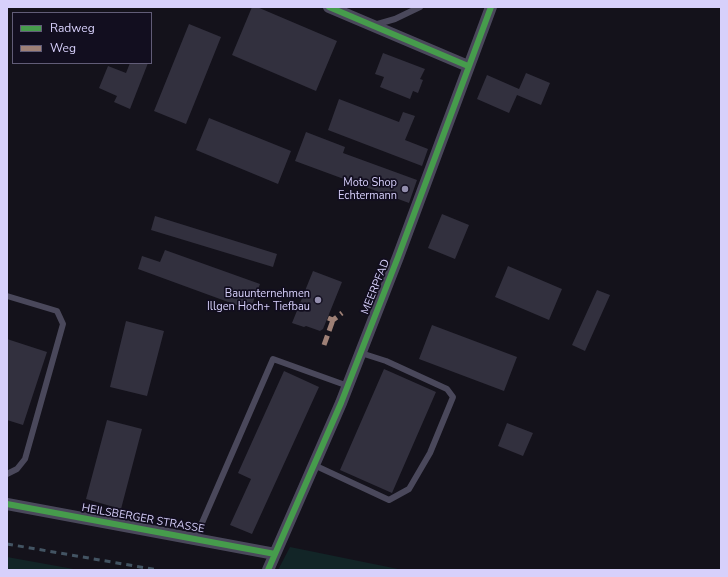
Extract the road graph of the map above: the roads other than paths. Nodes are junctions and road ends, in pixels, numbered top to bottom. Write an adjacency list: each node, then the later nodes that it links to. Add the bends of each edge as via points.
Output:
1 (329, 7): 4 (street)
2 (420, 7): 4 (lane, via 395,19)
3 (491, 7): 5 (street, MEERPFAD)
4 (373, 25): 5 (street)
5 (468, 66): 7 (street, MEERPFAD)
6 (7, 296): 10 (lane, via 58,311 63,324 25,459 17,469)
7 (361, 353): 8 (street, MEERPFAD); 9 (lane, via 386,361 447,389 453,397 430,453 409,489 389,500)
8 (348, 386): 9 (street, MEERPFAD); 12 (lane, via 273,360)
9 (314, 465): 13 (street, MEERPFAD)
10 (7, 474)
11 (7, 504): 12 (street, HEILSBERGER STRASSE)
12 (195, 539): 13 (street, HEILSBERGER STRASSE)
13 (275, 554): 14 (street, MEERPFAD)
14 (268, 570)

